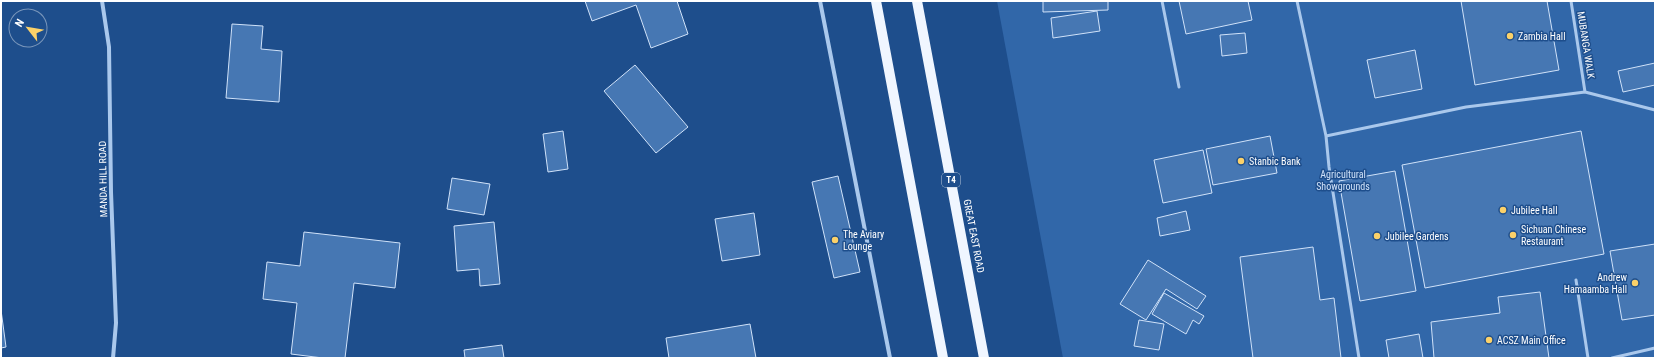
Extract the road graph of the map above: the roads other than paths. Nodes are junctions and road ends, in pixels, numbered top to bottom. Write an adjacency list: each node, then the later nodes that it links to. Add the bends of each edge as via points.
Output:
1 (102, 1): 14 (street, MANDA HILL ROAD, via 109,47 116,323)
2 (820, 1): 15 (street)
3 (876, 1): 16 (main road)
4 (917, 1): 17 (main road, GREAT EAST ROAD / T4)
5 (1162, 1): 8 (lane)
6 (1297, 1): 11 (lane)
7 (1571, 1): 9 (lane, MUBANGA WALK)
8 (1179, 87)
9 (1585, 92): 10 (lane); 11 (lane, via 1466,107)
10 (1655, 110)
11 (1326, 136): 18 (lane)
12 (1576, 280): 19 (lane)
13 (1655, 348): 20 (lane)
14 (113, 358)
15 (890, 358)
16 (943, 358)
17 (984, 358)
18 (1359, 358)
19 (1588, 358)
20 (1612, 358)

